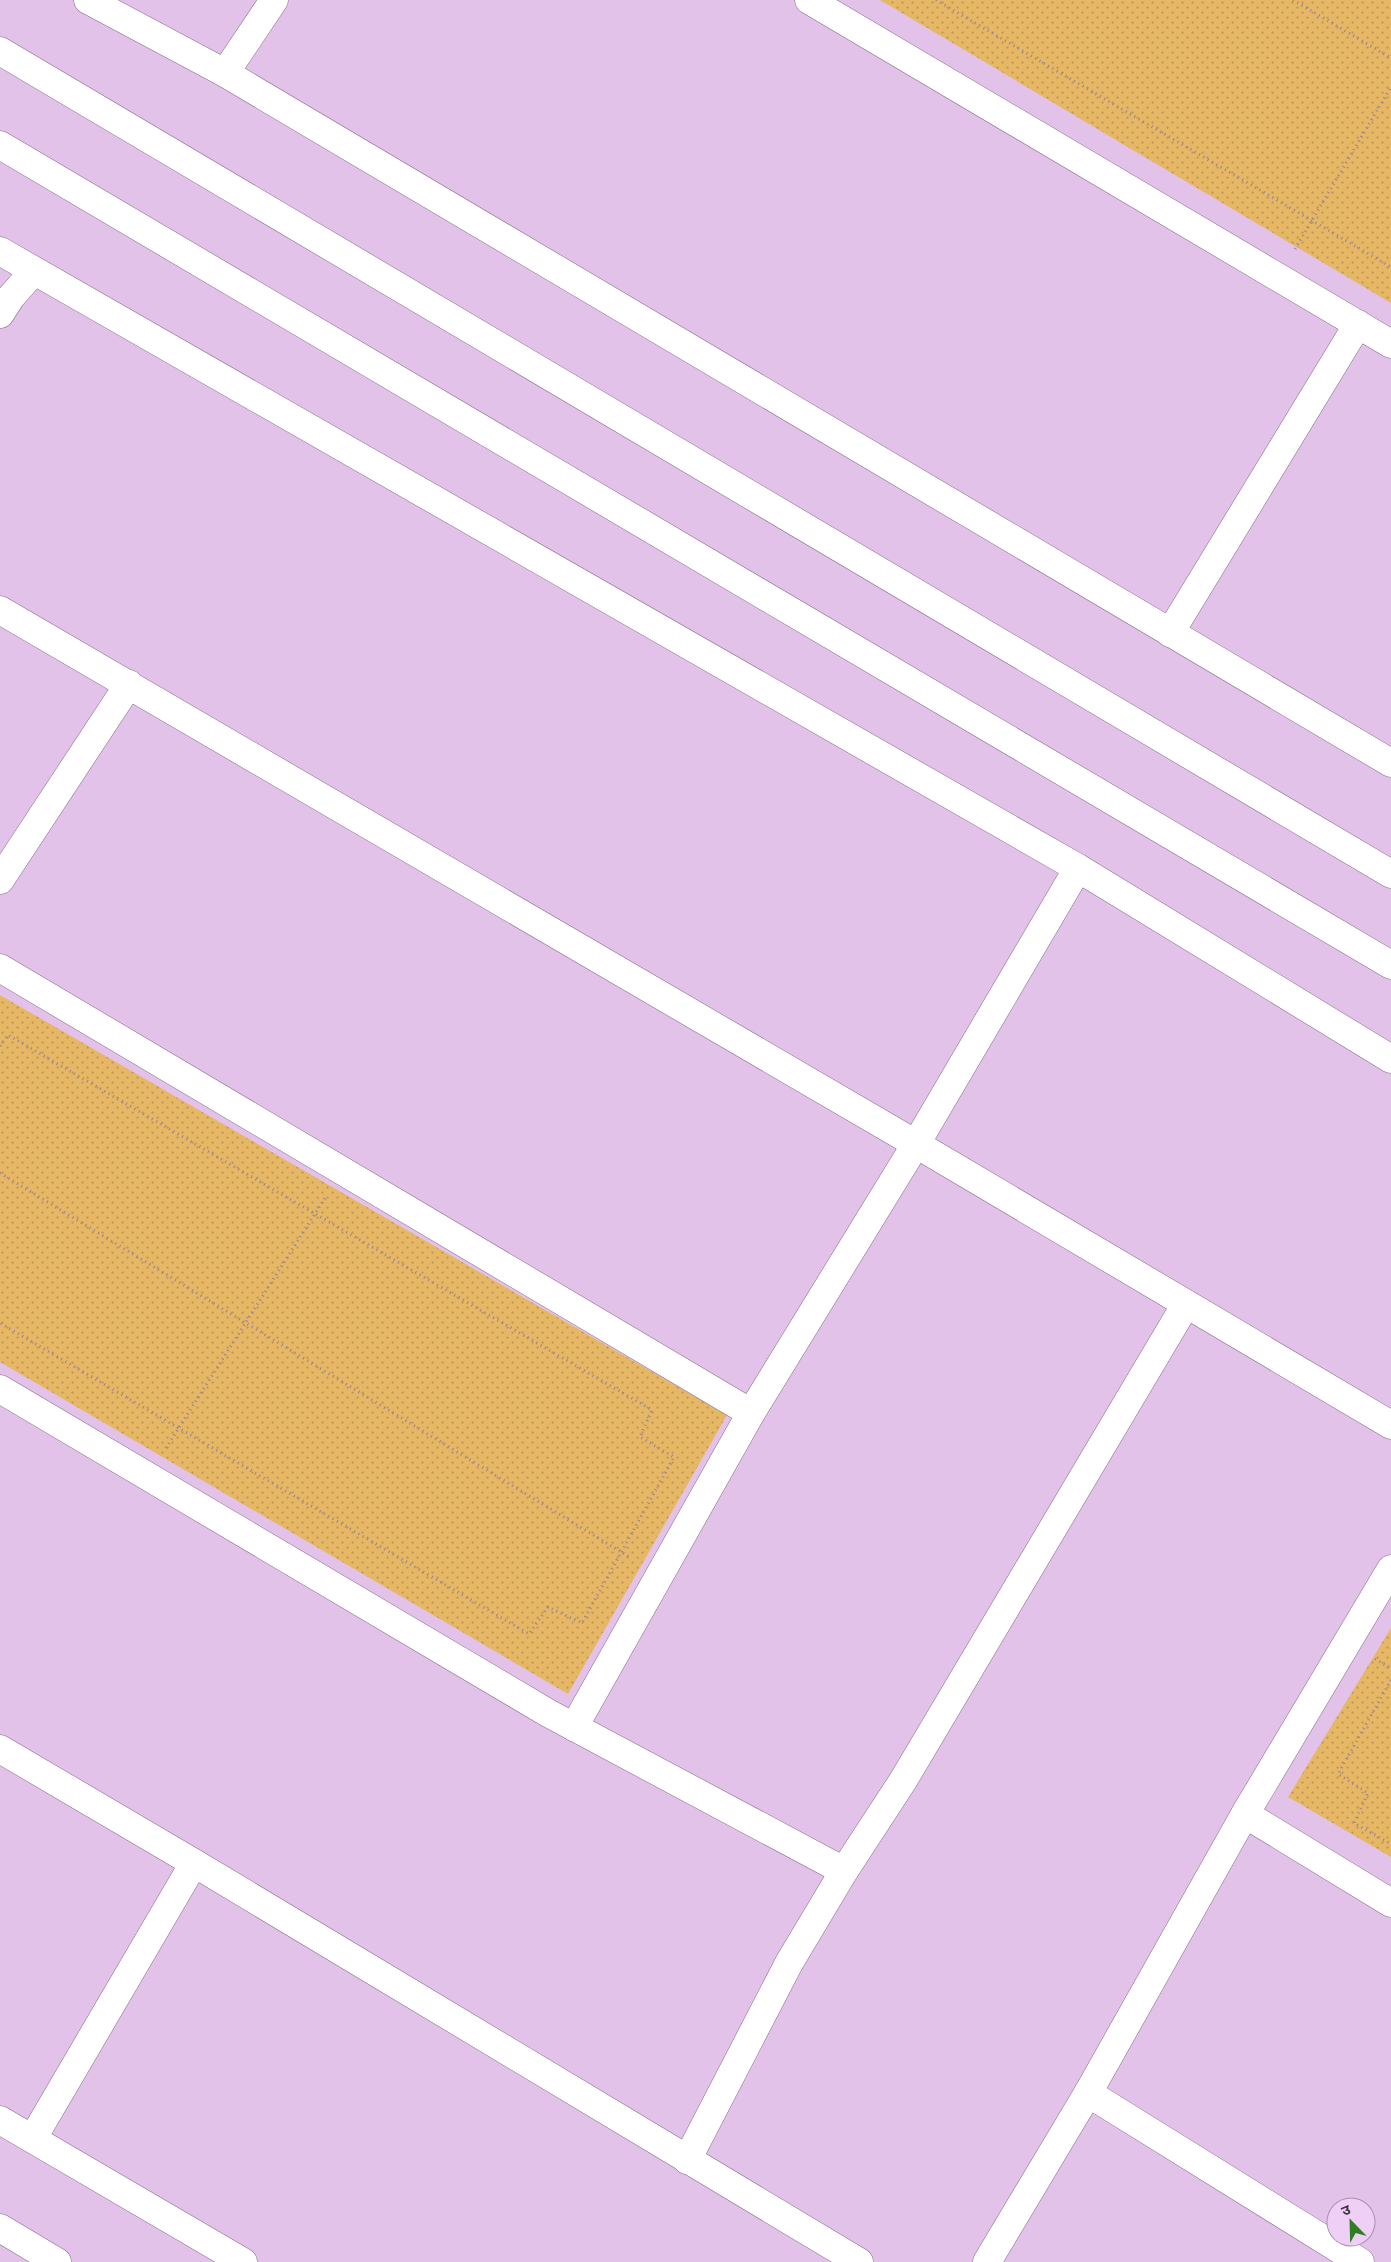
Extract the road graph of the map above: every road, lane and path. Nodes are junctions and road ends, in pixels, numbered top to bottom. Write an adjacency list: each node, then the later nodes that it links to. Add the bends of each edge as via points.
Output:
1 (88, 0): 8 (street)
2 (274, 0): 8 (street)
3 (808, 0): 15 (street)
4 (936, 0): 11 (path)
5 (1293, 0): 7 (path)
6 (0, 52): 24 (street)
7 (1391, 58)
8 (225, 73): 20 (street)
9 (1391, 87): 11 (path)
10 (0, 145): 26 (street)
11 (1312, 220): 13 (path); 15 (path)
12 (0, 251): 14 (street)
13 (1391, 266)
14 (33, 272): 16 (street); 23 (street)
15 (1278, 277): 17 (street)
16 (0, 314)
17 (1358, 324): 18 (street); 20 (street)
18 (1391, 344)
19 (0, 610): 21 (street)
20 (1170, 634): 22 (street)
21 (129, 684): 25 (street); 30 (street)
22 (1391, 763)
23 (1078, 868): 29 (street); 30 (street)
24 (1391, 874)
25 (0, 880)
26 (1391, 965)
27 (0, 968): 31 (street)
28 (0, 1046): 33 (path, via 8,1035)
29 (1391, 1059)
30 (916, 1144): 34 (street); 38 (street)
31 (342, 1171): 33 (path); 38 (street)
32 (0, 1173): 36 (path)
33 (315, 1214): 36 (path); 42 (path, via 652,1410 640,1437 674,1457)
34 (1186, 1304): 39 (street); 51 (street, via 904,1779)
35 (0, 1323): 40 (path)
36 (246, 1323): 40 (path); 42 (path)
37 (0, 1388): 41 (street)
38 (751, 1413): 44 (street)
39 (1391, 1425)
40 (179, 1428): 41 (path); 42 (path, via 529,1634 548,1607 582,1623)
41 (148, 1476): 46 (street)
42 (622, 1552): 44 (path)
43 (1391, 1569): 48 (street)
44 (660, 1575): 46 (street)
45 (1391, 1680): 49 (path, via 1338,1774 1368,1793 1354,1823)
46 (574, 1727): 51 (street)
47 (0, 1749): 50 (street)
48 (1245, 1814): 52 (street); 53 (street)
49 (1391, 1844)
50 (194, 1863): 55 (street); 56 (street)
51 (844, 1870): 56 (street, via 789,1963)
52 (1391, 1903)
53 (1088, 2092): 58 (street); 62 (street)
54 (0, 2120): 55 (street)
55 (33, 2138): 60 (street)
56 (687, 2160): 61 (street)
57 (0, 2228): 59 (street)
58 (1356, 2261)
59 (57, 2262)
60 (243, 2262)
61 (859, 2262)
62 (987, 2262)

